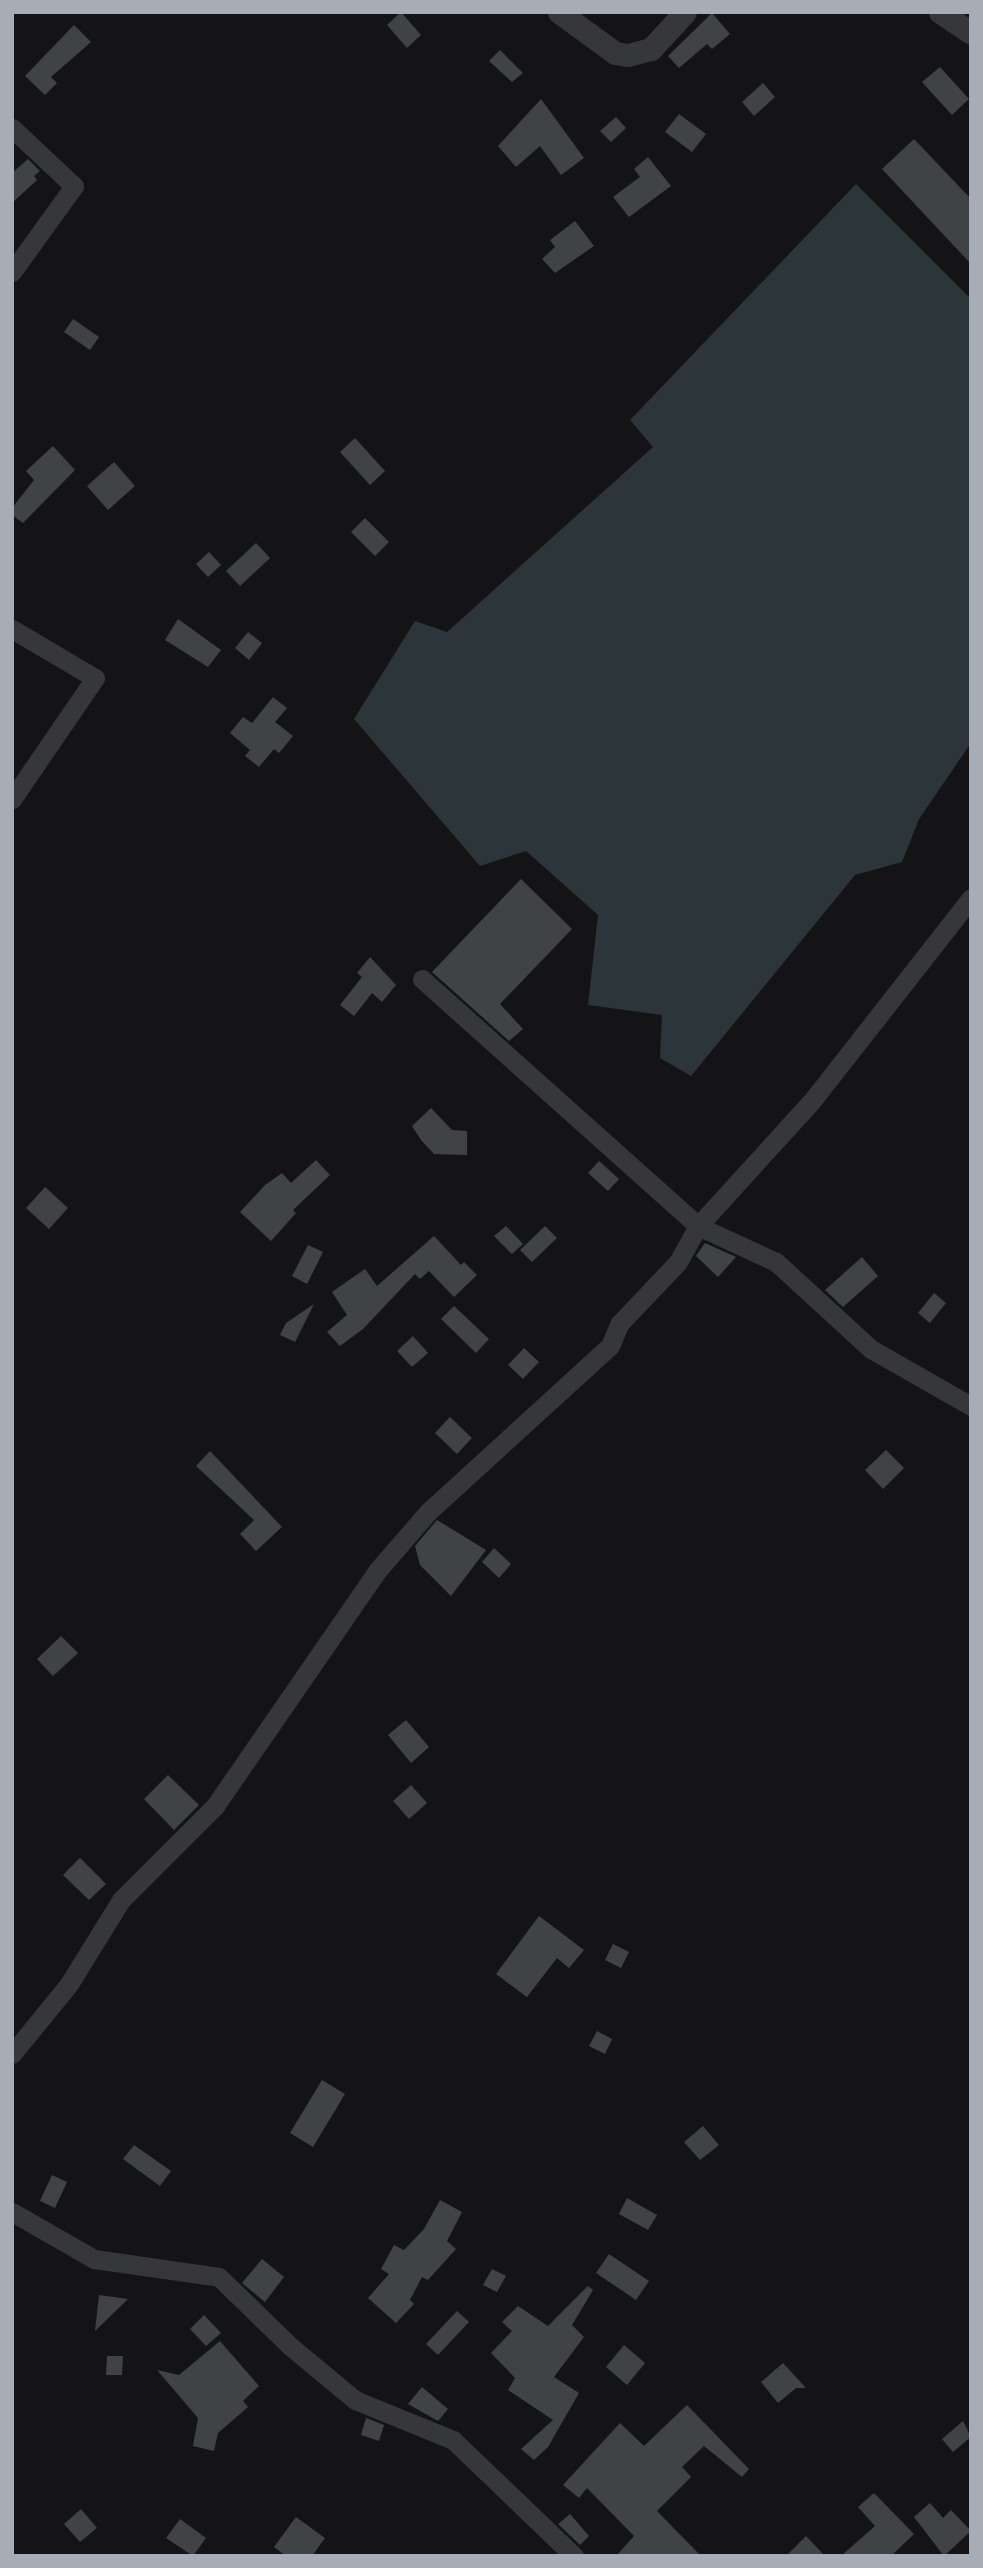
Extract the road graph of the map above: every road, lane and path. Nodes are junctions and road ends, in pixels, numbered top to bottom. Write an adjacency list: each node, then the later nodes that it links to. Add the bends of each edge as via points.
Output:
1 (559, 12): 2 (street, via 615,52 628,55 650,49)
2 (685, 12)
3 (940, 12): 4 (street)
4 (971, 33)
5 (12, 128): 6 (street, via 74,186)
6 (12, 272)
7 (12, 629): 8 (street, via 95,678)
8 (12, 799)
9 (971, 898): 11 (street, via 811,1102)
10 (422, 979): 11 (street)
11 (698, 1226): 12 (street, via 776,1262 871,1349); 13 (street, via 678,1262 620,1323 610,1346 428,1512 377,1571 215,1806 121,1900 69,1984)
12 (971, 1406)
13 (12, 2054)
14 (12, 2212): 15 (street, via 94,2259 219,2277 290,2346 355,2400 453,2440)
15 (574, 2556)

